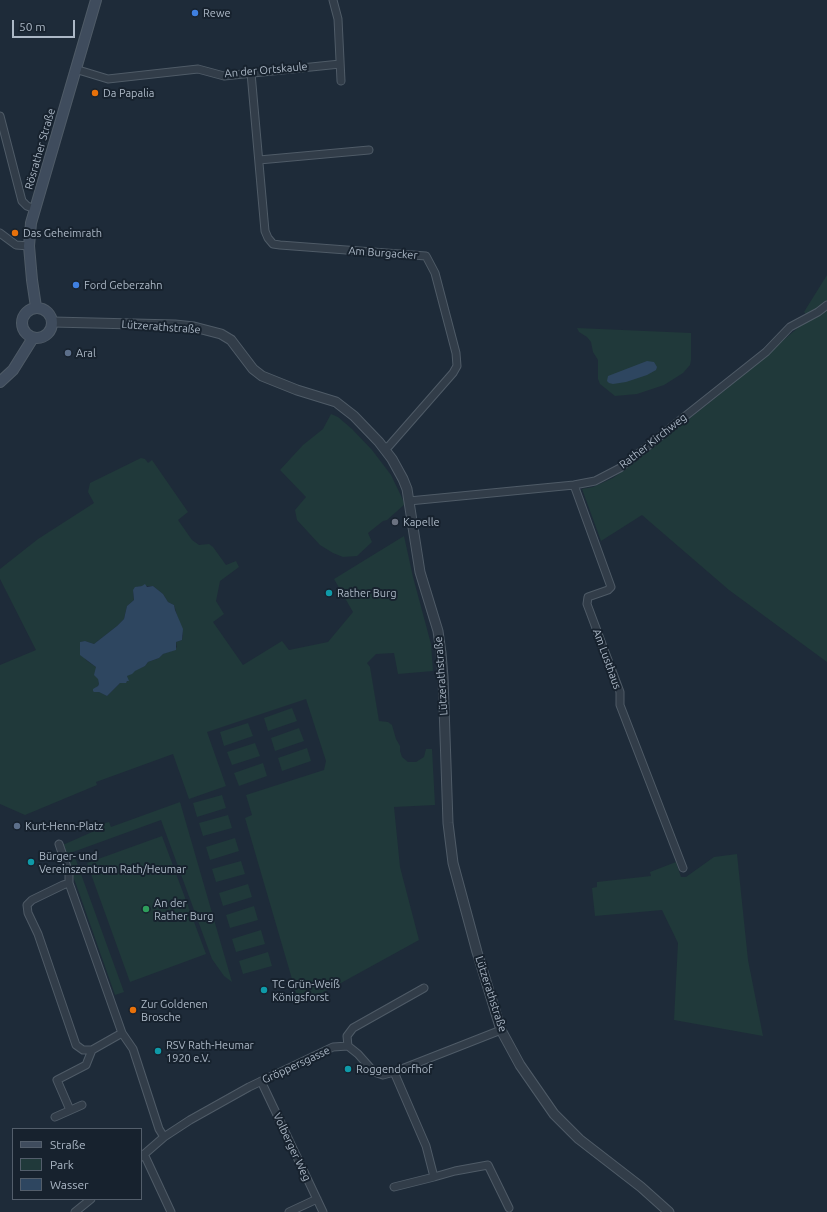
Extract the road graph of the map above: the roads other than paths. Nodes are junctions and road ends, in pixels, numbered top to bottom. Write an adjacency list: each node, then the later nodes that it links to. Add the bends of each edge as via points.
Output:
1 (96, 0): 4 (main road, Rösrather Straße)
2 (333, 0): 3 (street, via 338,19)
3 (340, 64): 5 (street, An der Ortskaule); 6 (street)
4 (75, 69): 5 (street, An der Ortskaule, via 108,78 198,69 224,76); 10 (main road, Rösrather Straße)
5 (251, 72): 9 (street, Am Burgacker)
6 (342, 81)
7 (0, 116): 10 (street, via 22,200 27,206)
8 (369, 150): 9 (street)
9 (259, 160): 18 (street, Am Burgacker, via 265,231 273,244 426,256 432,268 456,353 457,366 389,446)
10 (35, 209): 12 (main road, Rösrather Straße, via 29,232)
11 (0, 233): 12 (street, via 16,244)
12 (29, 246): 14 (main road, Rösrather Straße)
13 (827, 305): 19 (street, Rather Kirchweg, via 790,327 766,352 620,468 595,481)
14 (36, 307): 15 (main road, via 49,313); 16 (main road, via 24,314 22,324 25,333)
15 (53, 322): 16 (main road, via 47,335); 18 (street, Lützerathstraße, via 182,326 221,334 230,340 253,369 262,376 336,402 354,416)
16 (33, 338): 17 (main road, via 13,370)
17 (0, 382)
18 (384, 448): 20 (street, Lützerathstraße, via 403,479)
19 (574, 485): 20 (street, Rather Kirchweg); 22 (street, Am Lusthaus, via 610,587 588,597 587,604 620,692 620,705)
20 (409, 501): 25 (street, Lützerathstraße, via 420,572 438,631 441,653 448,823 452,856)
21 (59, 844): 23 (street, via 69,873)
22 (683, 868)
23 (69, 883): 26 (street); 28 (street, via 32,900 27,905 28,913 38,934 76,1045 83,1050)
24 (424, 988): 27 (street, via 353,1028 347,1036)
25 (501, 1030): 29 (street); 45 (street, Lützerathstraße, via 520,1066 554,1114 579,1139)
26 (122, 1034): 28 (street); 34 (street, via 133,1049 159,1129)
27 (348, 1046): 29 (street, via 374,1072 383,1075); 30 (street, Gröppersgasse, via 333,1047)
28 (92, 1050): 32 (street, via 86,1065 57,1080)
29 (394, 1072): 36 (street, via 426,1146)
30 (261, 1081): 34 (street, Gröppersgasse); 38 (street, Volberger Weg)
31 (82, 1105): 32 (street)
32 (70, 1110): 33 (street)
33 (55, 1117)
34 (164, 1137): 35 (street, Gröppersgasse)
35 (143, 1156): 42 (street)
36 (434, 1177): 37 (street); 40 (street, via 488,1165)
37 (394, 1187)
38 (317, 1199): 43 (street); 44 (street, Volberger Weg)
39 (90, 1200): 41 (street)
40 (509, 1208)
41 (75, 1212)
42 (171, 1212)
43 (289, 1212)
44 (323, 1212)
45 (669, 1212)

